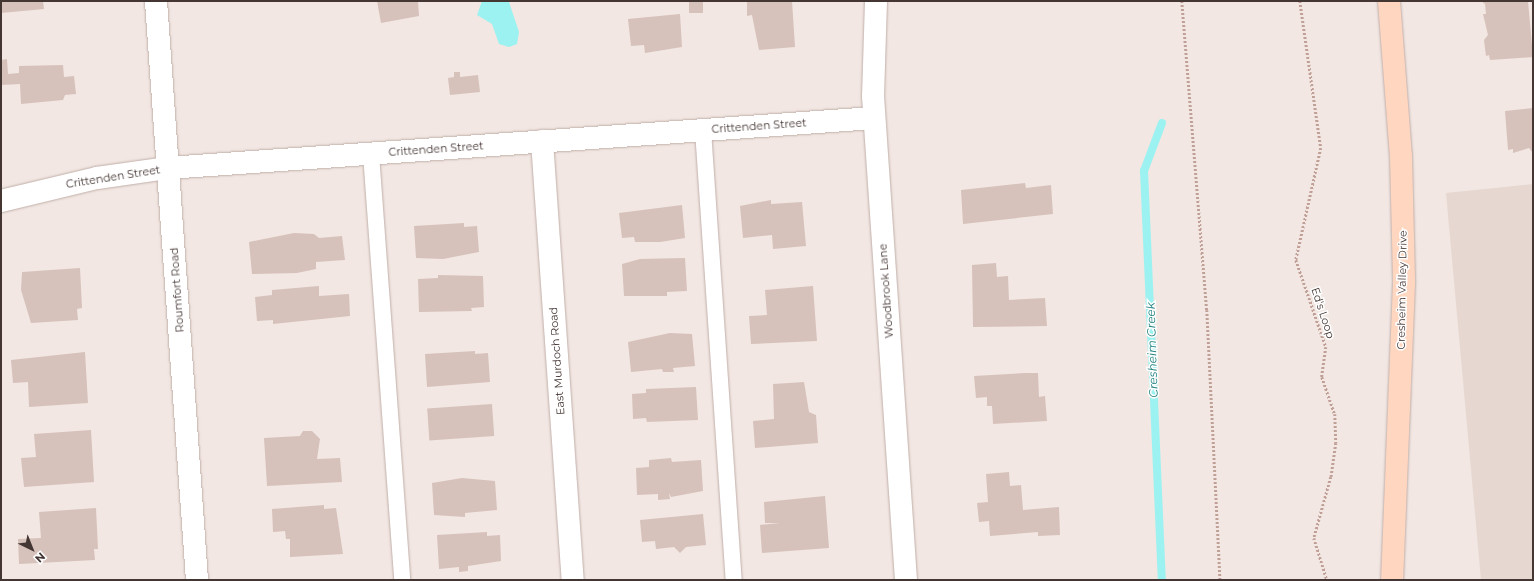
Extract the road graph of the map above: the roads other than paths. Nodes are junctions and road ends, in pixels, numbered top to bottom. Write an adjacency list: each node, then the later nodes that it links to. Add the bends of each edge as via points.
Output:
1 (156, 1): 8 (street, Roumfort Road)
2 (876, 1): 4 (street, Woodbrook Lane)
3 (1389, 1): 15 (main road, Cresheim Valley Drive, via 1401,156 1404,283)
4 (874, 118): 5 (street, Crittenden Street); 14 (street, Woodbrook Lane)
5 (703, 130): 6 (street, Crittenden Street); 13 (lane)
6 (542, 141): 7 (street, Crittenden Street); 12 (street, East Murdoch Road)
7 (371, 154): 8 (street, Crittenden Street); 11 (lane)
8 (168, 168): 9 (street, Crittenden Street, via 97,178); 10 (street, Roumfort Road)
9 (1, 201)
10 (197, 580)
11 (402, 580)
12 (573, 580)
13 (734, 580)
14 (906, 580)
15 (1392, 580)

